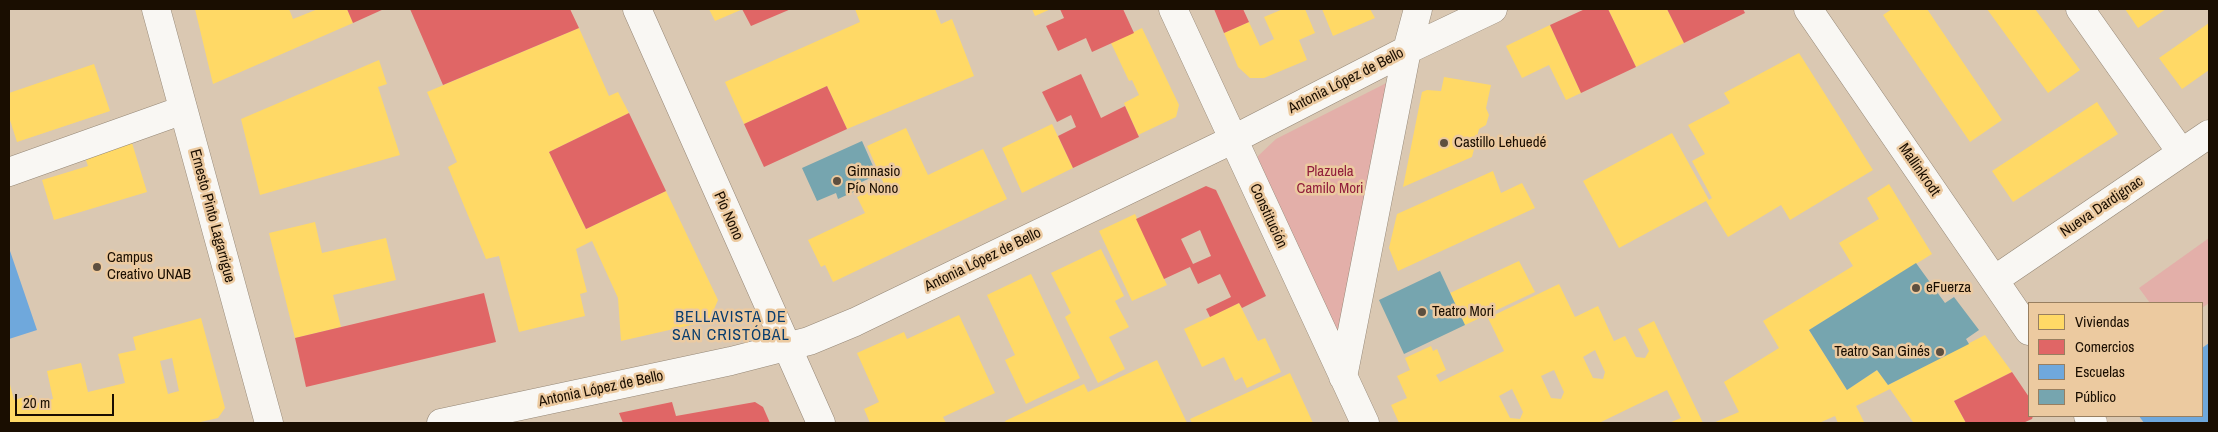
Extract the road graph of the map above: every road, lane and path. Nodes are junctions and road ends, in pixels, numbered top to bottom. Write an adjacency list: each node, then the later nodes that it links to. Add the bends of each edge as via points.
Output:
1 (156, 9): 9 (street, Ernesto Pinto Lagarrigue)
2 (637, 9): 16 (street, Pío Nono)
3 (1173, 9): 11 (street, Constitución)
4 (1418, 9): 8 (street)
5 (1493, 9): 8 (street, Antonia López de Bello)
6 (1808, 9): 14 (street, Mallinkrodt)
7 (2080, 9): 12 (street)
8 (1407, 50): 11 (street, Antonia López de Bello); 17 (street)
9 (183, 110): 13 (street); 18 (street, Ernesto Pinto Lagarrigue)
10 (2209, 134): 12 (street, Nueva Dardignac)
11 (1232, 140): 16 (street, Antonia López de Bello, via 855,322); 17 (street, Constitución)
12 (2182, 152): 14 (street, Nueva Dardignac)
13 (9, 172)
14 (1994, 280): 15 (street, Mallinkrodt)
15 (2028, 330)
16 (787, 348): 19 (street, Antonia López de Bello); 20 (street, Pío Nono)
17 (1343, 377): 21 (street, Constitución)
18 (269, 423)
19 (441, 423)
20 (821, 423)
21 (1365, 423)

